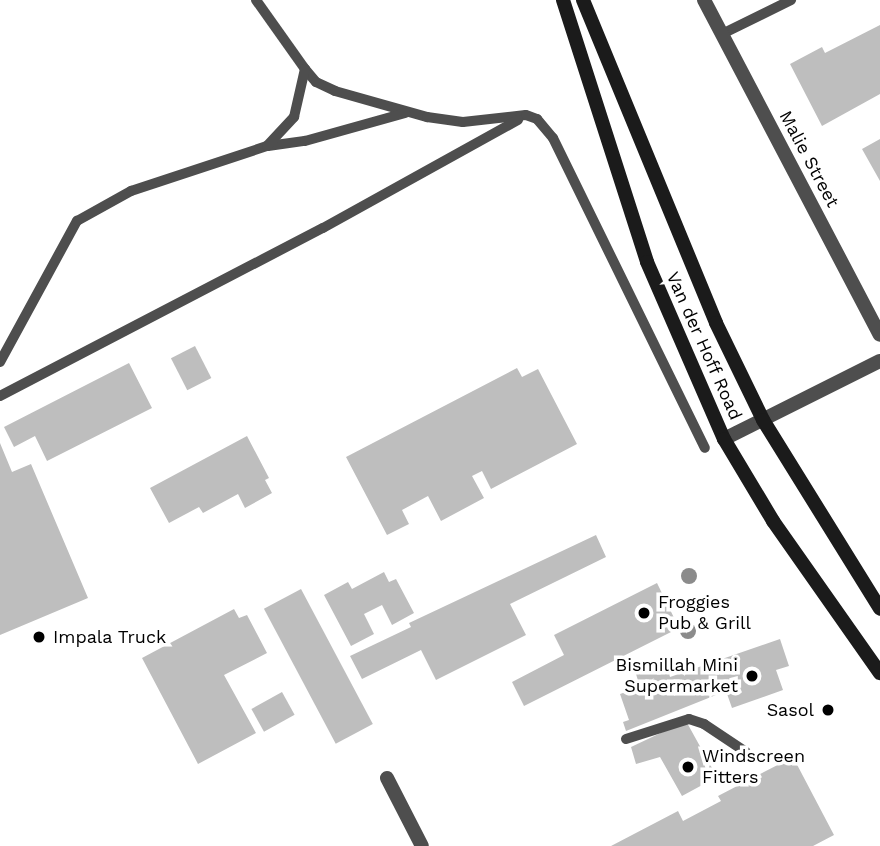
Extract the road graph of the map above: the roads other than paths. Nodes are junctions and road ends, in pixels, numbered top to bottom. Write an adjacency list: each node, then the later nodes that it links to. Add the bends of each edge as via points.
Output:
1 (256, 0): 7 (lane)
2 (563, 0): 16 (main road, Van der Hoff Road, via 647,262)
3 (583, 0): 15 (main road, Van der Hoff Road, via 716,323)
4 (704, 0): 6 (street, Malie Street)
5 (791, 0): 6 (lane)
6 (722, 34): 11 (street, Malie Street)
7 (305, 69): 8 (lane, via 316,82 335,90); 10 (lane, via 294,117)
8 (408, 112): 9 (lane, via 463,122); 10 (lane, via 305,141)
9 (526, 115): 14 (lane, via 323,229); 17 (lane, via 553,138)
10 (268, 146): 13 (lane, via 131,191 77,222)
11 (880, 335)
12 (880, 361): 15 (street)
13 (0, 362)
14 (0, 396)
15 (763, 420): 16 (street); 18 (main road, Van der Hoff Road)
16 (724, 439): 19 (main road, Van der Hoff Road, via 773,521)
17 (705, 448)
18 (880, 609)
19 (880, 673)
20 (626, 739): 21 (lane, via 689,719)
21 (746, 751)
22 (387, 778): 23 (street)
23 (422, 846)

